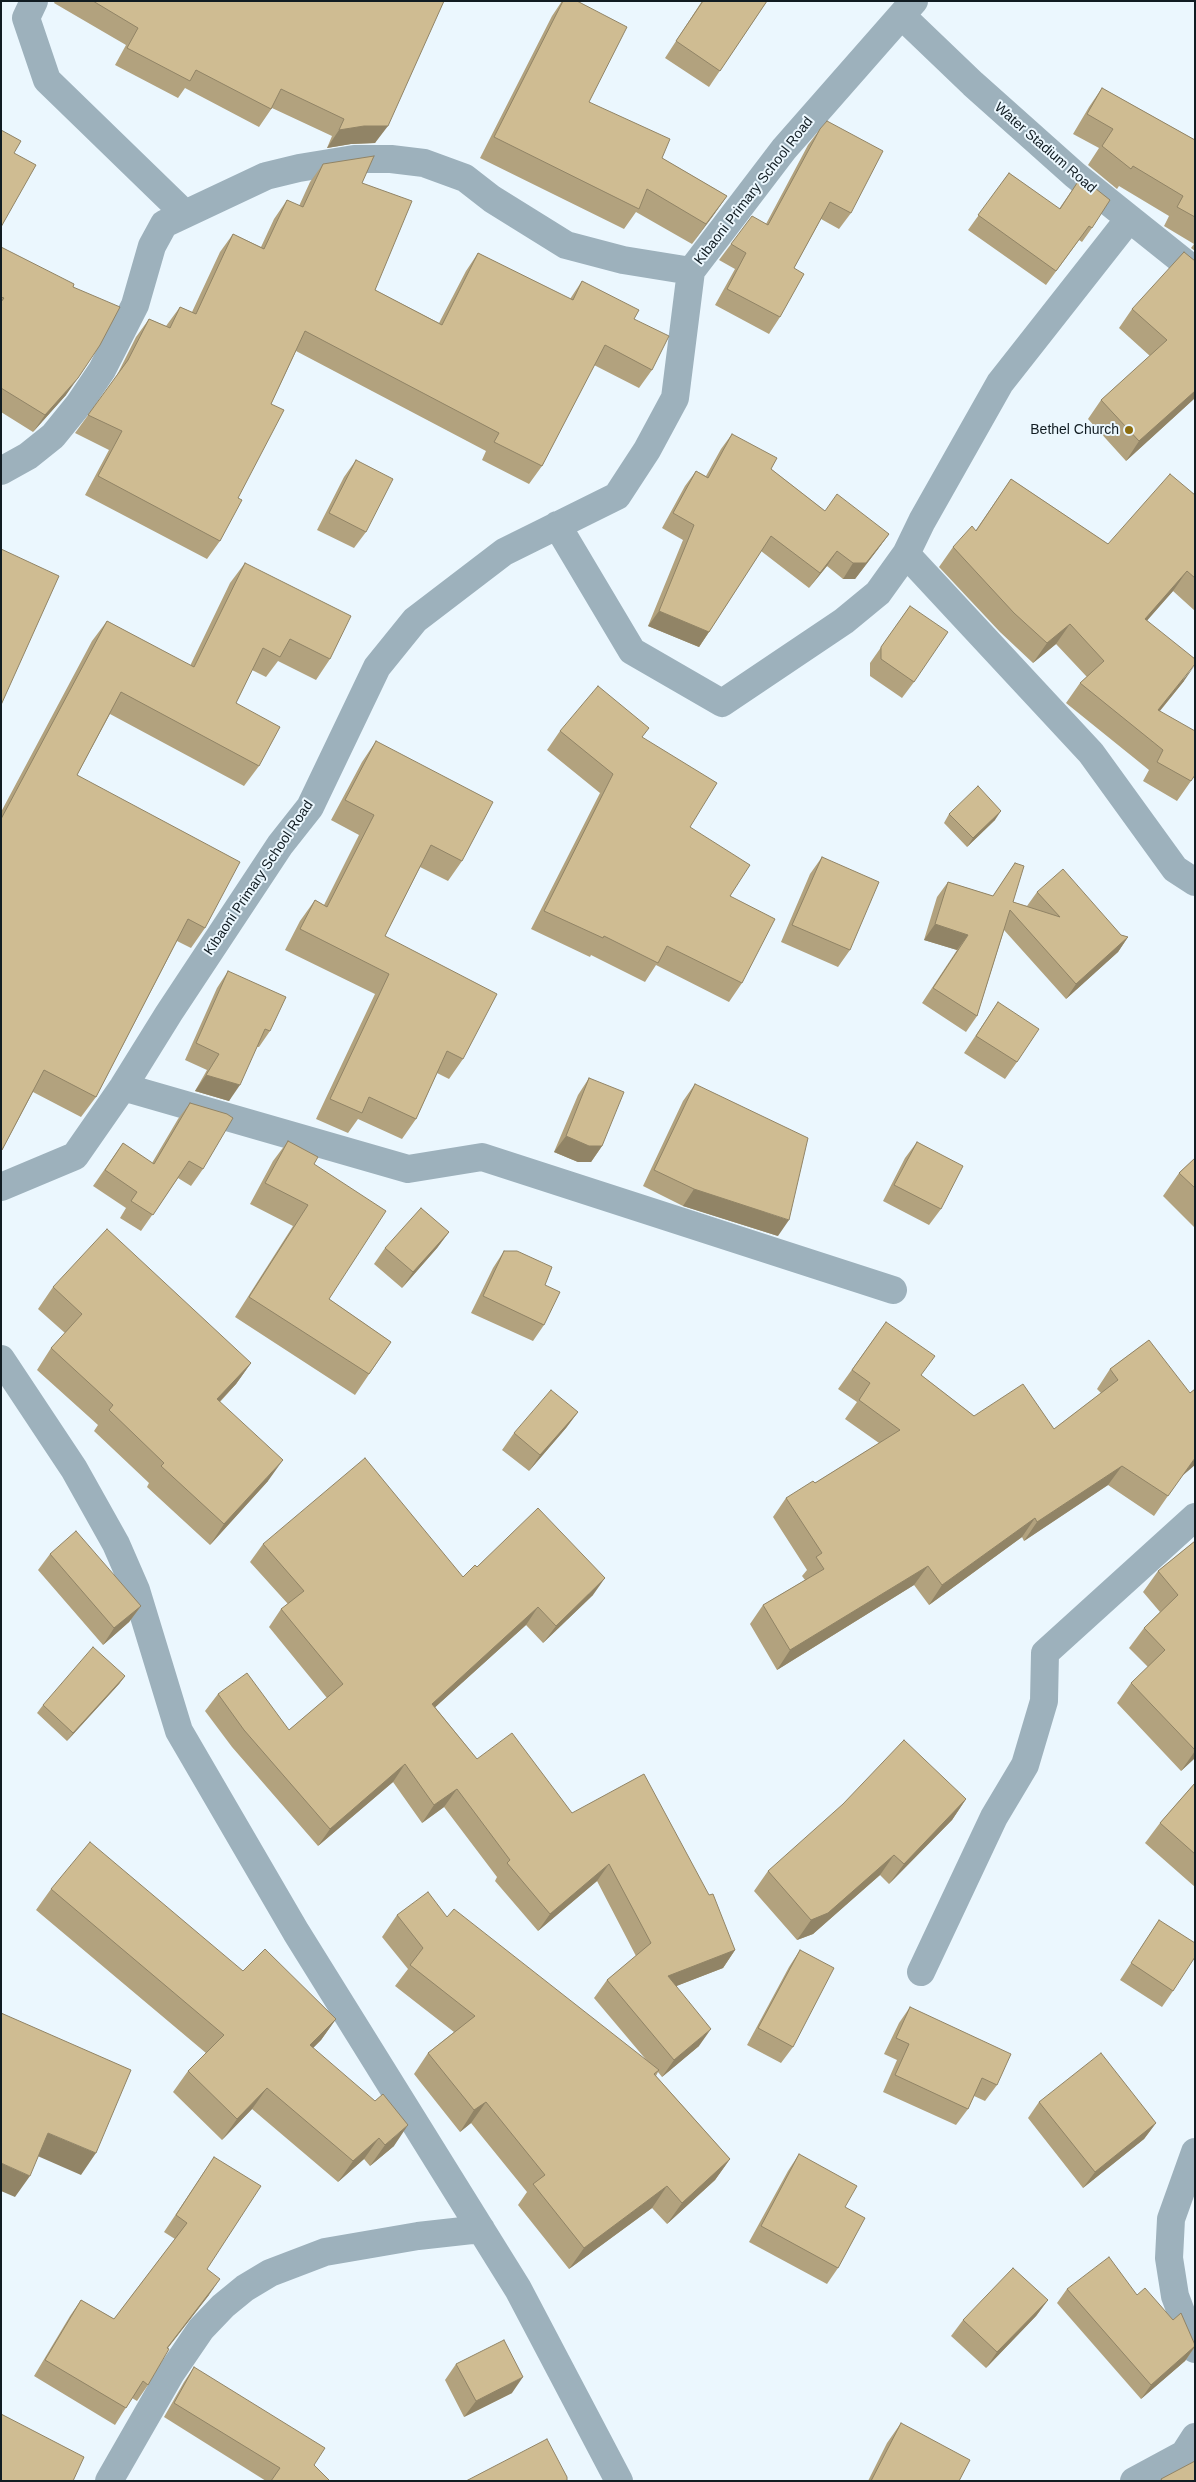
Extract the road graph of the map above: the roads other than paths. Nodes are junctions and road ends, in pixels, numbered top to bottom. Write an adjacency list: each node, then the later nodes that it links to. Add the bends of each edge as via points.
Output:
1 (34, 1): 3 (street, via 26,18 47,80)
2 (908, 9): 4 (street, Water Stadium Road, via 973,84); 6 (street, Kibaoni Primary School Road, via 784,148)
3 (184, 213): 6 (street, via 266,176 354,159 391,159 424,163 465,178 492,199 566,245 624,260); 7 (street, via 164,224 152,246 138,296 124,328 79,404 53,436 28,456)
4 (1129, 219): 5 (street, Water Stadium Road); 9 (street, via 1000,383)
5 (1195, 270)
6 (691, 271): 8 (street, Kibaoni Primary School Road, via 676,398 617,496)
7 (1, 471)
8 (557, 525): 9 (street, via 632,651 722,704 844,622 878,593); 11 (street, Kibaoni Primary School Road, via 504,552 415,620 377,667 310,807 280,844)
9 (906, 554): 10 (street, via 1091,753 1175,868)
10 (1195, 882)
11 (123, 1088): 12 (street, Kibaoni Primary School Road); 15 (street, via 408,1169 482,1157)
12 (75, 1156): 13 (street); 14 (street, via 29,1184)
13 (1, 1187)
14 (1, 1195)
15 (893, 1290)
16 (1, 1359): 20 (street, via 74,1468 116,1544 136,1590 179,1731 296,1932)
17 (1195, 1517): 18 (street, via 1045,1653 1044,1701 1025,1764 994,1817)
18 (921, 1972)
19 (1195, 2152): 21 (street, via 1171,2219 1169,2258 1175,2296)
20 (481, 2229): 23 (street, via 409,2237 325,2252 270,2273 245,2288 201,2329 171,2373); 24 (street, via 518,2289)
21 (1195, 2349)
22 (1195, 2437): 25 (street, via 1184,2454)
23 (109, 2481)
24 (619, 2481)
25 (1134, 2481)

